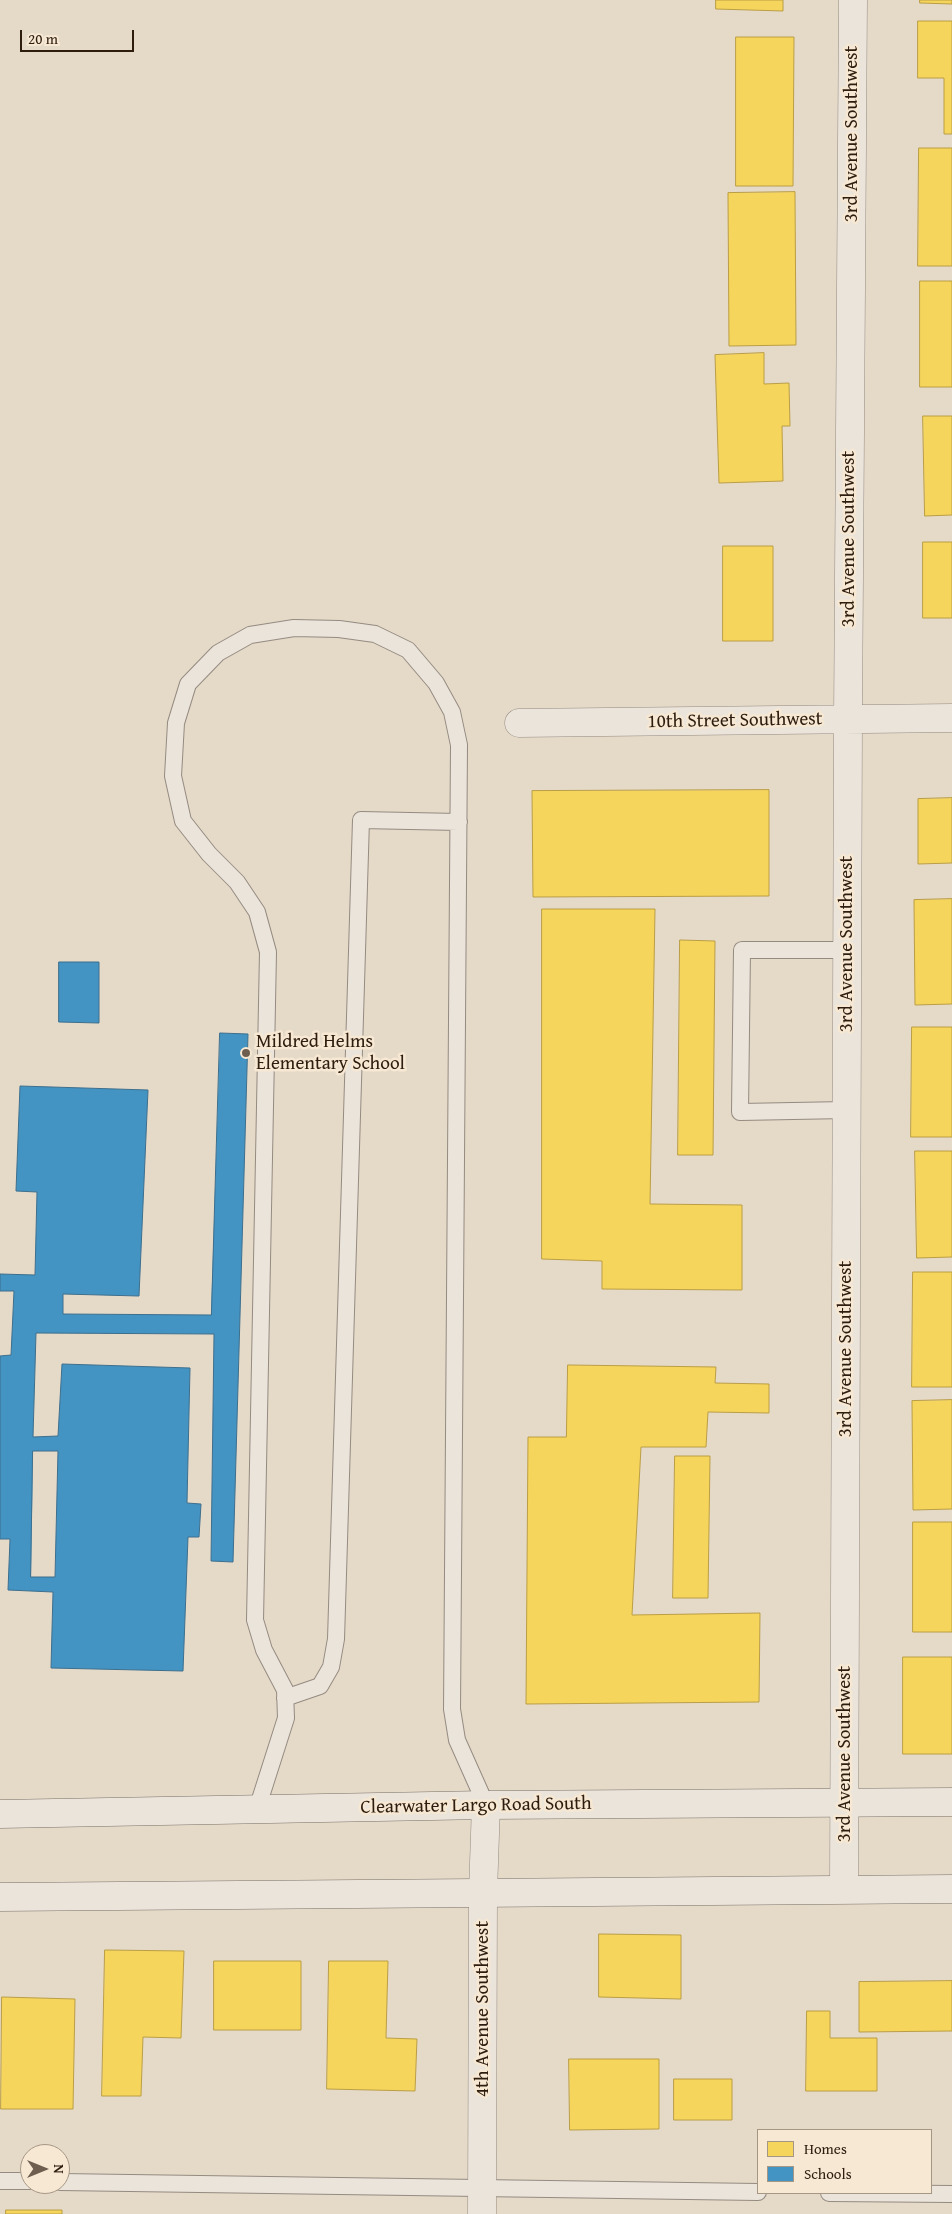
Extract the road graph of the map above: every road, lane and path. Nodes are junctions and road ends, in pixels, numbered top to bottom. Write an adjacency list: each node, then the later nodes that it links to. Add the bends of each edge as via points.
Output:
1 (853, 0): 3 (street, 3rd Avenue Southwest)
2 (952, 718): 3 (street, 10th Street Southwest)
3 (848, 719): 4 (street, 10th Street Southwest); 6 (street, 3rd Avenue Southwest)
4 (519, 724)
5 (459, 822): 8 (lane, via 361,820 336,1639 331,1667 320,1686); 8 (lane, via 459,745 452,712 436,683 408,650 374,634 294,628 250,635 218,653 188,684 176,723 172,776 183,821 237,882 257,912 268,952 255,1620 264,1650); 11 (lane, via 452,1709 457,1740)
6 (847, 950): 7 (street, 3rd Avenue Southwest); 7 (lane, via 742,950 740,1112)
7 (846, 1110): 9 (street, 3rd Avenue Southwest)
8 (286, 1698): 12 (lane, via 286,1718)
9 (845, 1802): 10 (street, Clearwater Largo Road South); 11 (street, Clearwater Largo Road South); 14 (street, 3rd Avenue Southwest)
10 (952, 1802)
11 (486, 1805): 12 (street, Clearwater Largo Road South); 16 (street, 4th Avenue Southwest)
12 (257, 1809): 13 (street, Clearwater Largo Road South)
13 (0, 1814)
14 (844, 1888): 15 (street); 16 (street)
15 (952, 1889)
16 (483, 1892): 17 (street); 24 (street, 4th Avenue Southwest)
17 (0, 1897)
18 (0, 2181): 19 (lane)
19 (20, 2181)
20 (70, 2182): 24 (lane)
21 (757, 2192): 24 (lane)
22 (932, 2194): 23 (lane)
23 (952, 2194)
24 (482, 2201)

